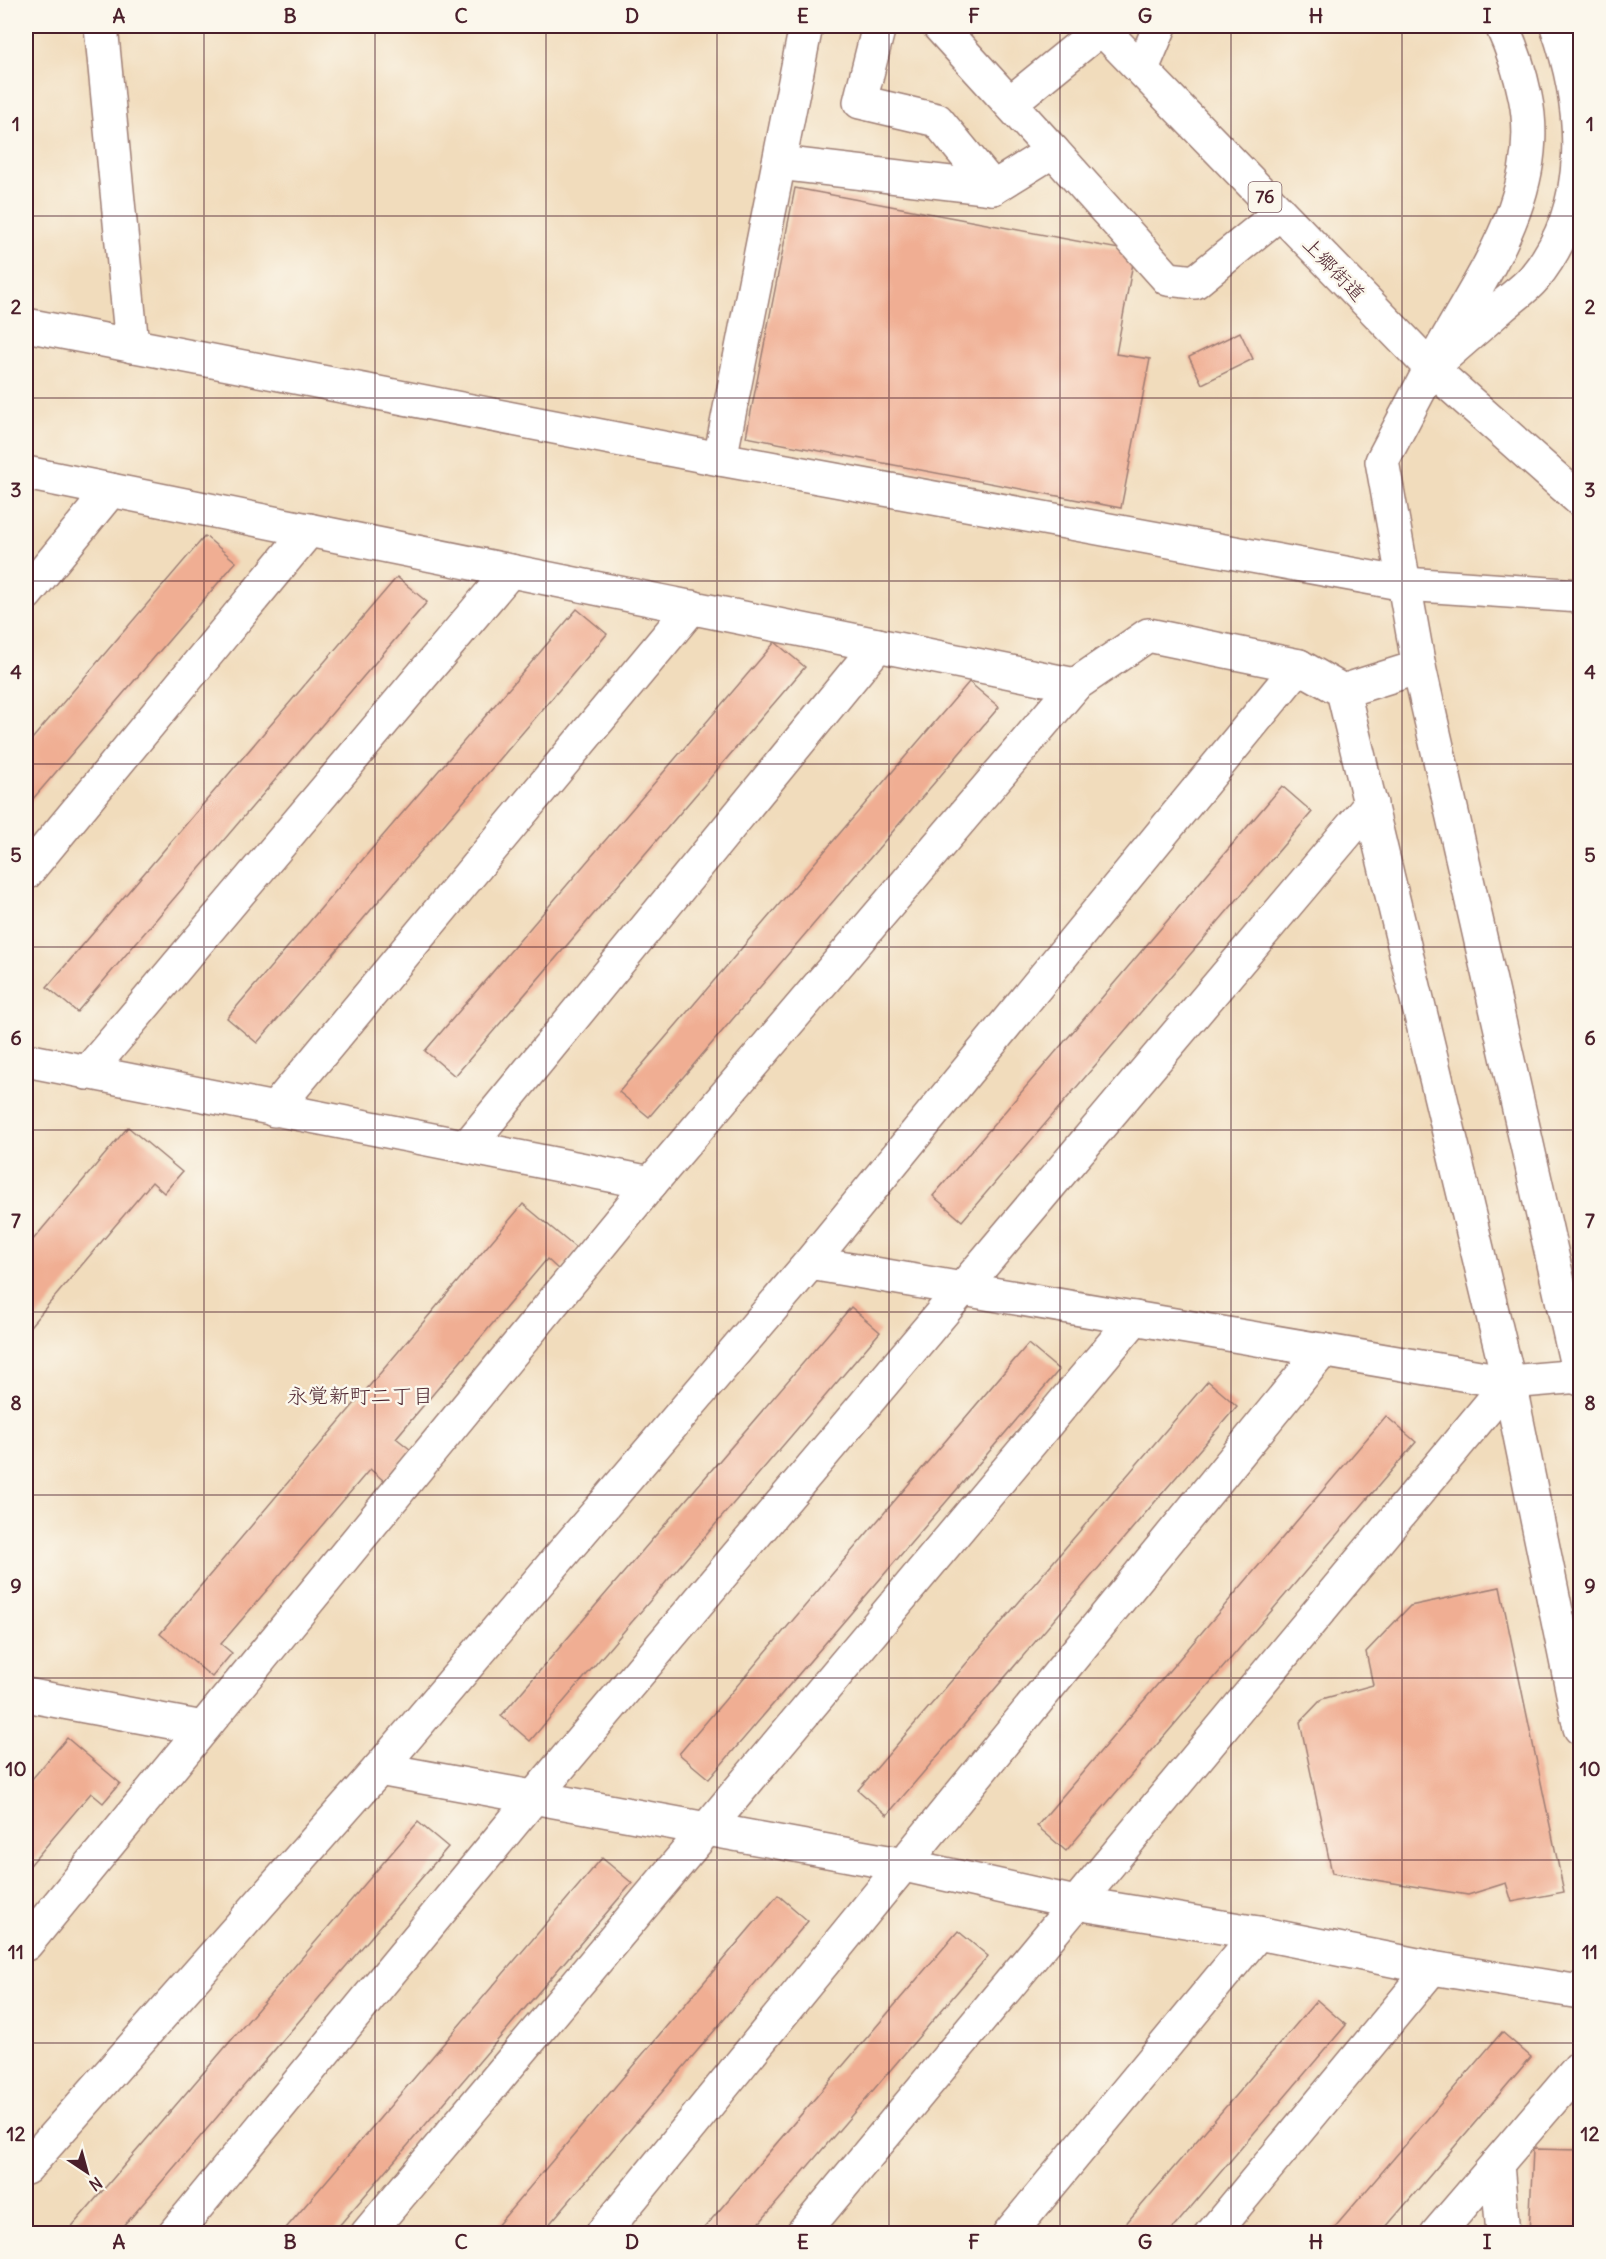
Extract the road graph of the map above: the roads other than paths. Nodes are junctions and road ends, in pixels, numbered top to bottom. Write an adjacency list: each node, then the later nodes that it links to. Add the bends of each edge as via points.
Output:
1 (101, 26): 16 (main road)
2 (806, 26): 12 (main road)
3 (879, 26): 13 (main road, via 860,102 937,120)
4 (939, 26): 10 (main road)
5 (1160, 26): 9 (main road)
6 (1502, 26): 17 (main road, via 1526,97 1529,139 1524,182 1492,258)
7 (1557, 26): 17 (main road, via 1571,70 1578,111 1576,189 1567,222 1533,279)
8 (1101, 27): 9 (main road, 上郷街道 / 76); 10 (main road)
9 (1142, 69): 14 (main road, 上郷街道 / 76)
10 (1010, 103): 11 (main road)
11 (1053, 151): 13 (main road); 14 (main road, via 1168,279 1195,282)
12 (779, 163): 13 (main road); 18 (main road)
13 (993, 188)
14 (1281, 213): 17 (main road, 上郷街道 / 76)
15 (26, 325): 16 (main road)
16 (132, 346): 18 (main road)
17 (1431, 368): 21 (main road, 上郷街道 / 76); 24 (main road, via 1382,461)
18 (720, 459): 24 (main road)
19 (26, 473): 20 (main road)
20 (111, 490): 22 (main road); 25 (main road)
21 (1581, 500)
22 (309, 530): 23 (main road); 34 (main road)
23 (510, 571): 27 (main road); 36 (main road)
24 (1405, 584): 26 (main road); 30 (main road)
25 (26, 594)
26 (1581, 596)
27 (692, 607): 28 (main road); 37 (main road)
28 (878, 645): 31 (main road); 38 (main road)
29 (1299, 666): 31 (main road, via 1148,635); 32 (main road); 40 (main road)
30 (1419, 667): 32 (main road); 44 (main road)
31 (1074, 685): 39 (main road)
32 (1343, 691): 33 (main road)
33 (1371, 804): 41 (main road); 45 (main road)
34 (26, 873)
35 (26, 1060): 36 (main road)
36 (87, 1072): 37 (main road)
37 (274, 1110): 38 (main road)
38 (467, 1147): 39 (main road)
39 (651, 1183): 47 (main road)
40 (810, 1263): 41 (main road); 49 (main road)
41 (962, 1289): 42 (main road); 50 (main road)
42 (1135, 1318): 43 (main road); 51 (main road)
43 (1323, 1350): 45 (main road); 52 (main road)
44 (1580, 1377): 45 (main road)
45 (1509, 1382): 48 (main road); 53 (main road)
46 (26, 1695): 47 (main road)
47 (203, 1728): 55 (main road)
48 (1581, 1728)
49 (379, 1769): 50 (main road); 60 (main road)
50 (534, 1797): 51 (main road); 61 (main road)
51 (706, 1829): 52 (main road); 62 (main road)
52 (904, 1865): 53 (main road); 63 (main road)
53 (1076, 1903): 54 (main road); 64 (main road)
54 (1258, 1933): 56 (main road); 65 (main road)
55 (26, 1944)
56 (1432, 1968): 57 (main road); 66 (main road)
57 (1581, 1992)
58 (1581, 2067): 59 (main road)
59 (1497, 2164): 67 (main road); 68 (main road)
60 (26, 2168)
61 (174, 2234)
62 (367, 2234)
63 (602, 2234)
64 (802, 2234)
65 (1009, 2234)
66 (1212, 2234)
67 (1437, 2234)
68 (1503, 2234)

